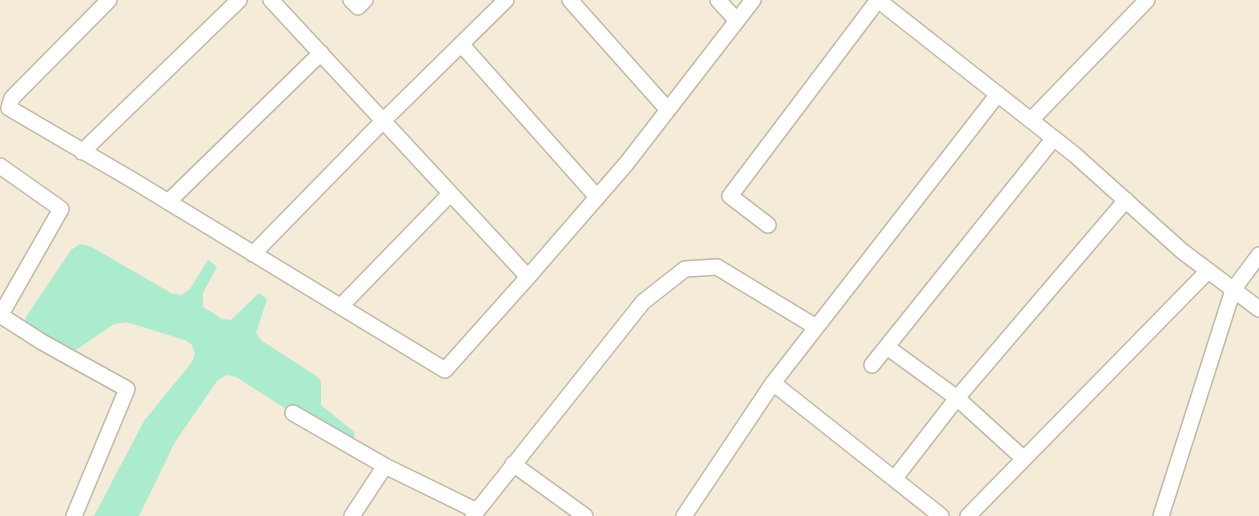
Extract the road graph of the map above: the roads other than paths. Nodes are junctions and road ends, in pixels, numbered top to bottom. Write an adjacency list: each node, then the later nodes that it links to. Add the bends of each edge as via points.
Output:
1 (109, 0): 16 (street)
2 (239, 0): 22 (street)
3 (271, 0): 14 (street)
4 (351, 0): 5 (street, via 358,7)
5 (365, 0)
6 (506, 0): 13 (street)
7 (570, 0): 18 (street)
8 (718, 0): 12 (street)
9 (753, 0): 12 (street)
10 (878, 0): 15 (street); 28 (street, via 730,196)
11 (1148, 0): 19 (street)
12 (737, 21): 18 (street)
13 (461, 44): 20 (street); 25 (street)
14 (320, 54): 20 (street); 27 (street)
15 (998, 94): 19 (street); 37 (street)
16 (12, 98): 17 (street); 22 (street, via 8,108)
17 (0, 110)
18 (668, 110): 25 (street)
19 (1031, 120): 21 (street)
20 (383, 121): 24 (street); 29 (street)
21 (1054, 138): 26 (street); 38 (street)
22 (82, 152): 27 (street)
23 (0, 166): 36 (street, via 61,209)
24 (450, 194): 32 (street); 34 (street)
25 (597, 197): 32 (street)
26 (1126, 200): 31 (street, via 1182,252); 41 (street)
27 (168, 202): 29 (street)
28 (768, 226)
29 (254, 254): 34 (street)
30 (1259, 255): 33 (street)
31 (1208, 271): 33 (street); 43 (street)
32 (528, 277): 34 (street, via 445,370)
33 (1233, 290): 35 (street); 54 (street)
34 (341, 306)
35 (1259, 309)
36 (0, 315): 48 (street, via 127,389)
37 (816, 327): 40 (street); 44 (street, via 717,267 685,269 643,302)
38 (887, 347): 39 (street); 41 (street)
39 (872, 366)
40 (773, 383): 46 (street); 51 (street)
41 (956, 398): 43 (street); 46 (street)
42 (293, 413): 45 (street)
43 (1024, 459): 53 (street)
44 (513, 464): 47 (street); 50 (street)
45 (385, 466): 47 (street); 49 (street)
46 (895, 478): 52 (street)
47 (475, 514)
48 (74, 516)
49 (352, 516)
50 (585, 516)
51 (684, 516)
52 (941, 516)
53 (968, 516)
54 (1161, 516)

